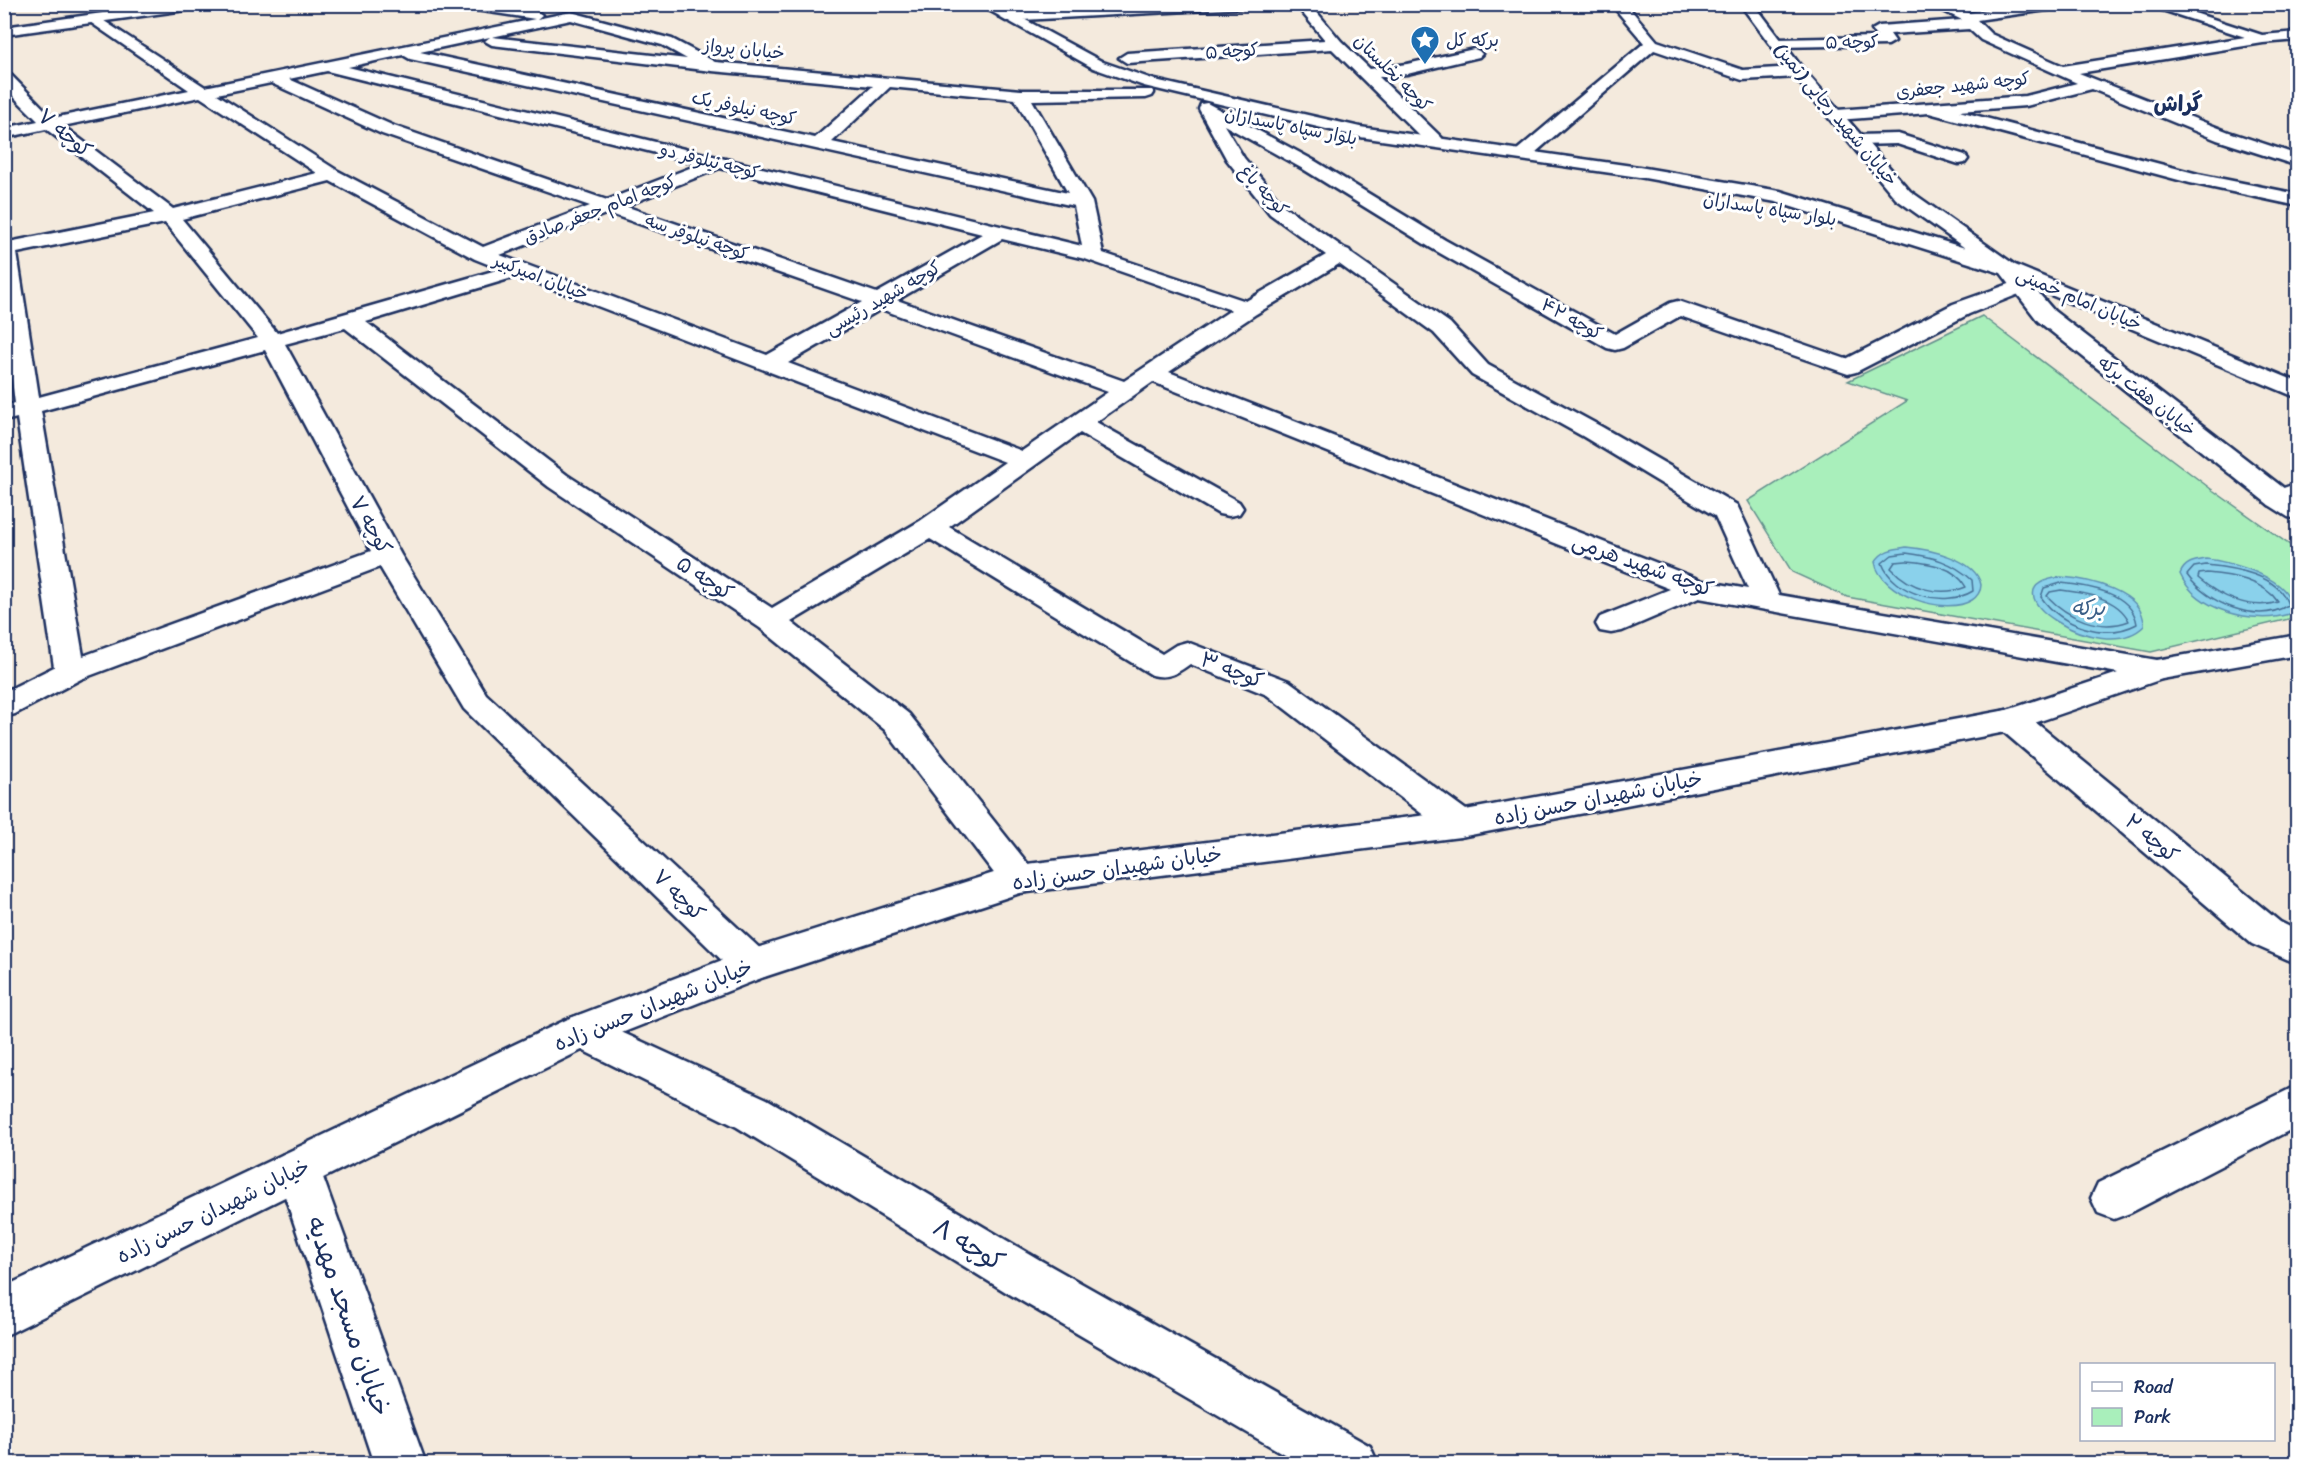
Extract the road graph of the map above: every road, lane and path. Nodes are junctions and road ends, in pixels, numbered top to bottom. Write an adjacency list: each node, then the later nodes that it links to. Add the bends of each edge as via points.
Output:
1 (136, 4): 19 (street)
2 (200, 4): 17 (street)
3 (463, 4): 12 (street)
4 (473, 4): 12 (street)
5 (1244, 4): 14 (street)
6 (1302, 4): 25 (street, کوچه نخلستان)
7 (1618, 4): 26 (street)
8 (1747, 4): 24 (street, خیابان شهید رجایی (تمیز))
9 (1936, 4): 18 (street)
10 (2061, 4): 18 (street)
11 (2151, 4): 23 (street)
12 (468, 5): 16 (street)
13 (976, 7): 15 (street, بلوار سپاه پاسداران); 43 (street, بلوار سپاه پاسداران, via 1081,71)
14 (1150, 7): 15 (street); 30 (street)
15 (1006, 17): 31 (street, بلوار سپاه پاسداران)
16 (560, 18): 22 (street); 33 (street, via 572,16 668,42)
17 (95, 19): 20 (street); 42 (street, خیابان امیرکبیر)
18 (1970, 21): 24 (street, کوچه ۵, via 1879,30 1888,41); 34 (street, via 1986,37)
19 (4, 22)
20 (4, 31)
21 (2298, 36): 23 (street)
22 (464, 38): 28 (street); 33 (street, خیابان پرواز)
23 (2263, 39): 27 (street); 34 (street)
24 (1778, 43): 35 (street, خیابان شهید رجایی (تمیز))
25 (1336, 44): 30 (street, کوچه ۵); 36 (street, کوچه نخلستان)
26 (1652, 44): 35 (street, via 1742,75); 54 (street)
27 (2298, 47)
28 (397, 52): 32 (street); 49 (street, کوچه نیلوفر یک)
29 (1474, 54): 36 (street)
30 (1127, 58): 31 (street, کوچه ۵)
31 (1098, 65): 52 (street, بلوار سپاه پاسداران, via 1150,83 1288,117 1360,132)
32 (326, 66): 38 (street); 55 (street, کوچه نیلوفر دو)
33 (712, 66): 40 (street, خیابان پرواز)
34 (2061, 71): 41 (street)
35 (1798, 72): 47 (street, خیابان شهید رجایی (تمیز))
36 (1367, 74): 52 (street, کوچه نخلستان)
37 (4, 77): 48 (street, کوچه ۷)
38 (272, 77): 42 (street); 63 (street, کوچه نیلوفر سه, via 388,130)
39 (1061, 79): 44 (street)
40 (886, 82): 44 (street, خیابان پرواز); 53 (street)
41 (2092, 84): 46 (street, کوچه شهید جعفری, via 2026,101); 57 (street)
42 (201, 91): 48 (street); 59 (street, خیابان امیرکبیر)
43 (1146, 93): 44 (street, خیابان پرواز); 45 (street, بلوار سپاه پاسداران)
44 (1022, 95): 61 (street)
45 (1207, 108): 65 (street, بلوار سپاه پاسداران, via 1269,123 1638,185 1763,212); 68 (street, کوچه باغ, via 1236,160 1277,210); 72 (street, کوچه ۴۲, via 1615,343 1678,308 1848,368)
46 (1932, 109): 47 (street, کوچه شهید جعفری); 60 (street, via 2196,179)
47 (1837, 115): 51 (street, خیابان شهید رجایی (تمیز))
48 (50, 124): 50 (street); 64 (street, کوچه ۷)
49 (756, 130): 53 (street, کوچه نیلوفر یک); 55 (street)
50 (4, 134)
51 (1858, 140): 56 (street, via 1898,139); 62 (street, خیابان شهید رجایی (تمیز))
52 (1435, 141): 54 (street, بلوار سپاه پاسداران)
53 (819, 144): 61 (street, کوچه نیلوفر یک)
54 (1523, 154): 65 (street, بلوار سپاه پاسداران, via 1780,197)
55 (693, 156): 58 (street, کوچه نیلوفر دو)
56 (1959, 159)
57 (2298, 161)
58 (718, 163): 63 (street, کوچه امام جعفر صادق); 66 (street, کوچه نیلوفر دو)
59 (332, 175): 64 (street); 69 (street, خیابان امیرکبیر)
60 (2298, 200)
61 (1083, 202): 70 (street)
62 (1890, 202): 65 (street, خیابان شهید رجایی (تمیز)); 72 (street, خیابان شهید رجایی (تمیز))
63 (606, 206): 69 (street, کوچه امام جعفر صادق); 73 (street, کوچه نیلوفر سه)
64 (170, 216): 67 (street); 76 (street, کوچه ۷)
65 (1854, 222): 72 (street, خیابان امام خمینی, via 1939,246)
66 (999, 232): 70 (street, کوچه نیلوفر دو); 73 (street, کوچه شهید رئیسی)
67 (5, 249): 81 (street)
68 (1342, 254): 74 (street); 89 (street, کوچه باغ, via 1442,328 1480,370 1727,511)
69 (482, 255): 71 (street, خیابان امیرکبیر)
70 (1093, 255): 74 (street, کوچه نیلوفر دو)
71 (522, 269): 75 (street); 77 (street, خیابان امیرکبیر)
72 (2015, 277): 80 (street, خیابان امام خمینی); 84 (street, خیابان هفت برکه, via 2046,316)
73 (877, 300): 77 (street, کوچه شهید رئیسی); 79 (street, کوچه نیلوفر سه)
74 (1248, 309): 78 (street)
75 (349, 320): 76 (street); 90 (street, کوچه ۵, via 558,481)
76 (272, 341): 81 (street); 87 (street, کوچه ۷)
77 (767, 365): 83 (street, خیابان امیرکبیر)
78 (1153, 374): 79 (street); 88 (street, کوچه شهید هرمی)
79 (1125, 390): 82 (street)
80 (2298, 391)
81 (16, 411): 94 (street)
82 (1080, 423): 83 (street); 85 (street)
83 (1025, 460): 86 (street)
84 (2291, 500)
85 (1229, 508)
86 (930, 526): 90 (street); 97 (street, کوچه ۳, via 1163,668 1187,652 1278,688)
87 (387, 555): 94 (street); 100 (street, کوچه ۷, via 476,700)
88 (1696, 589): 89 (street, کوچه شهید هرمی); 91 (street)
89 (1768, 602): 93 (street, کوچه شهید هرمی)
90 (771, 621): 98 (street, کوچه ۵, via 897,722)
91 (1611, 624)
92 (2298, 645): 93 (street, خیابان شهیدان حسن زاده)
93 (2157, 670): 96 (street, خیابان شهیدان حسن زاده)
94 (70, 672): 95 (street)
95 (4, 706)
96 (2011, 720): 97 (street, خیابان شهیدان حسن زاده); 99 (street, کوچه ۲, via 2266,933)
97 (1460, 824): 98 (street, خیابان شهیدان حسن زاده)
98 (1019, 879): 100 (street, خیابان شهیدان حسن زاده)
99 (2298, 949)
100 (752, 965): 101 (street, خیابان شهیدان حسن زاده)
101 (582, 1031): 103 (street, خیابان شهیدان حسن زاده); 107 (street, کوچه ۸, via 752,1113 1023,1276)
102 (2298, 1104): 104 (street)
103 (298, 1169): 105 (street, خیابان شهیدان حسن زاده); 106 (street, خیابان مسجد مهدیه)
104 (2114, 1198)
105 (4, 1312)
106 (400, 1464)
107 (1352, 1464)

